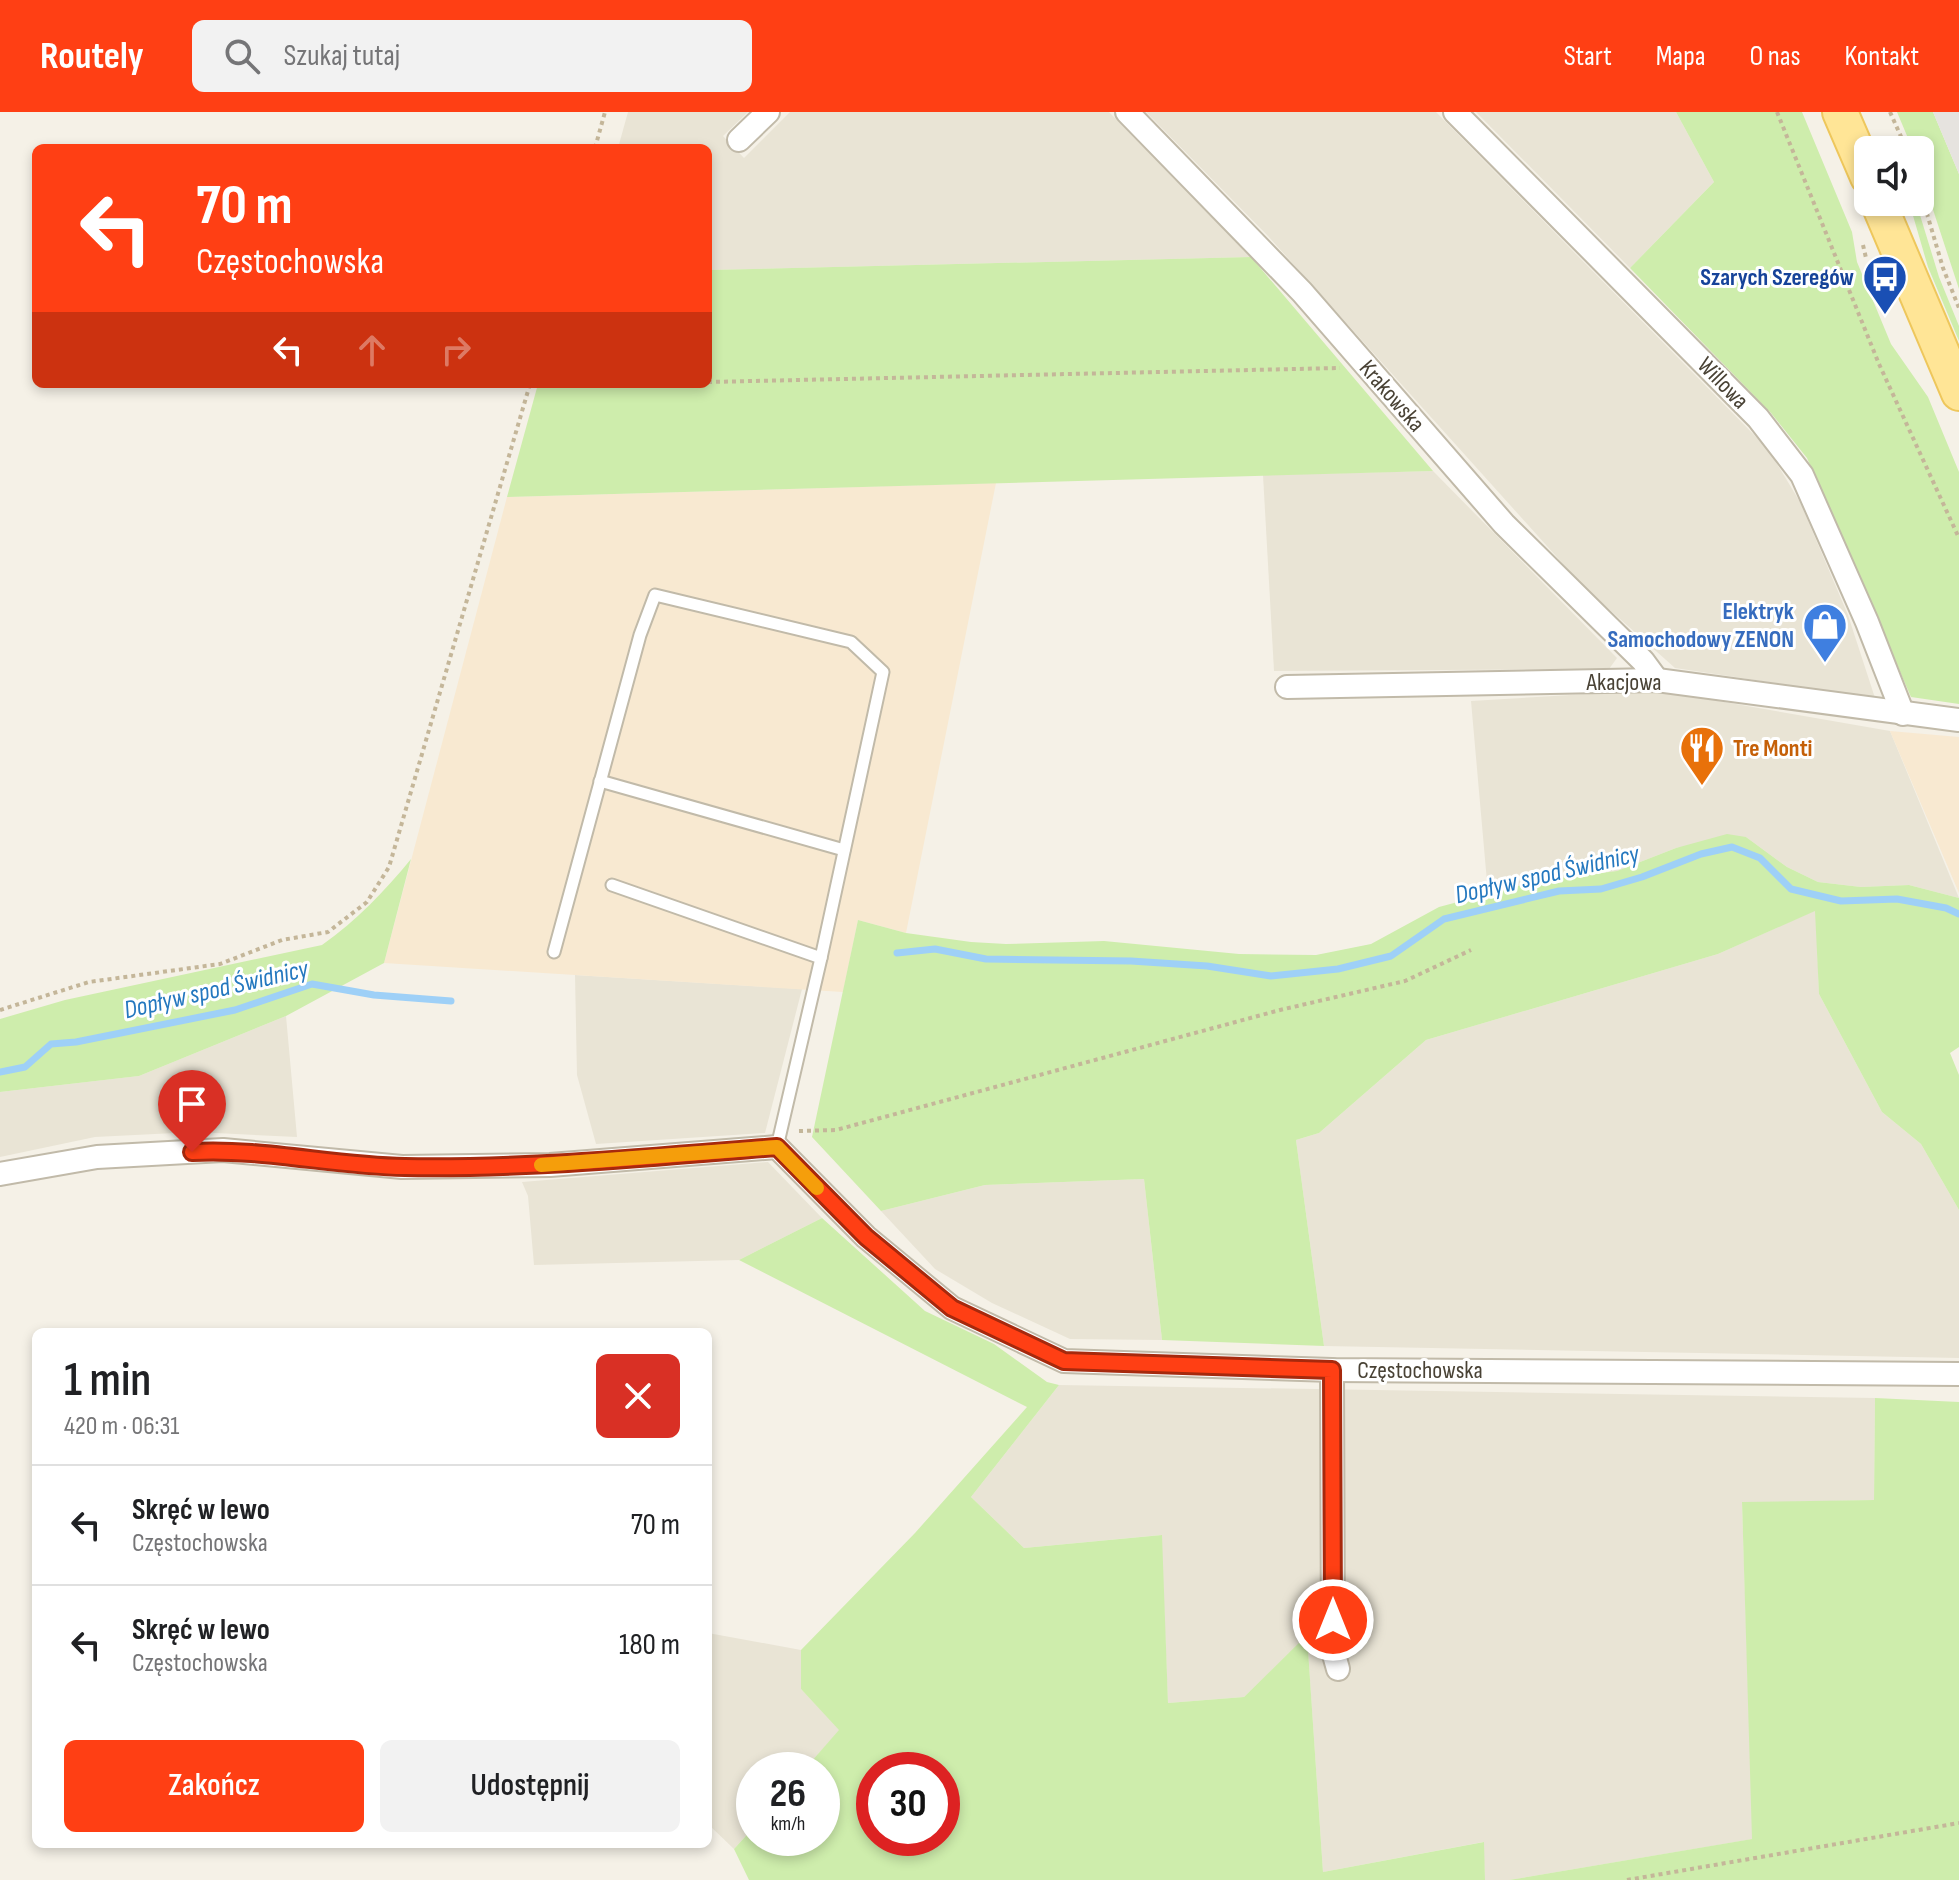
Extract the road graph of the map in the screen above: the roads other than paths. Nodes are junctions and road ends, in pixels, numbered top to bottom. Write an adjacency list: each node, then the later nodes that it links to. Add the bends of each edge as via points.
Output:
1 (768, 112): 5 (street)
2 (1127, 112): 9 (street, Krakowska, via 1302,292 1504,524)
3 (1455, 112): 11 (street, Willowa, via 1758,418 1802,475)
4 (1840, 112): 6 (main road)
5 (739, 140)
6 (1854, 144)
7 (1884, 216): 8 (main road)
8 (1959, 393)
9 (1657, 680): 10 (street, Akacjowa); 11 (street, Akacjowa)
10 (1287, 687)
11 (1903, 714): 12 (street, Akacjowa)
12 (1959, 720)
13 (600, 781): 14 (lane); 14 (lane, via 655,595 851,642 883,672); 16 (lane)
14 (844, 850): 17 (lane)
15 (612, 885): 17 (lane)
16 (554, 952)
17 (821, 958): 18 (lane)
18 (779, 1139): 19 (street, via 550,1165 402,1167 223,1150 97,1157); 20 (street, Częstochowska, via 866,1237 952,1308 1064,1361)
19 (0, 1174)
20 (1332, 1370): 21 (street, Częstochowska); 22 (street, via 1333,1651)
21 (1959, 1374)
22 (1338, 1669)

